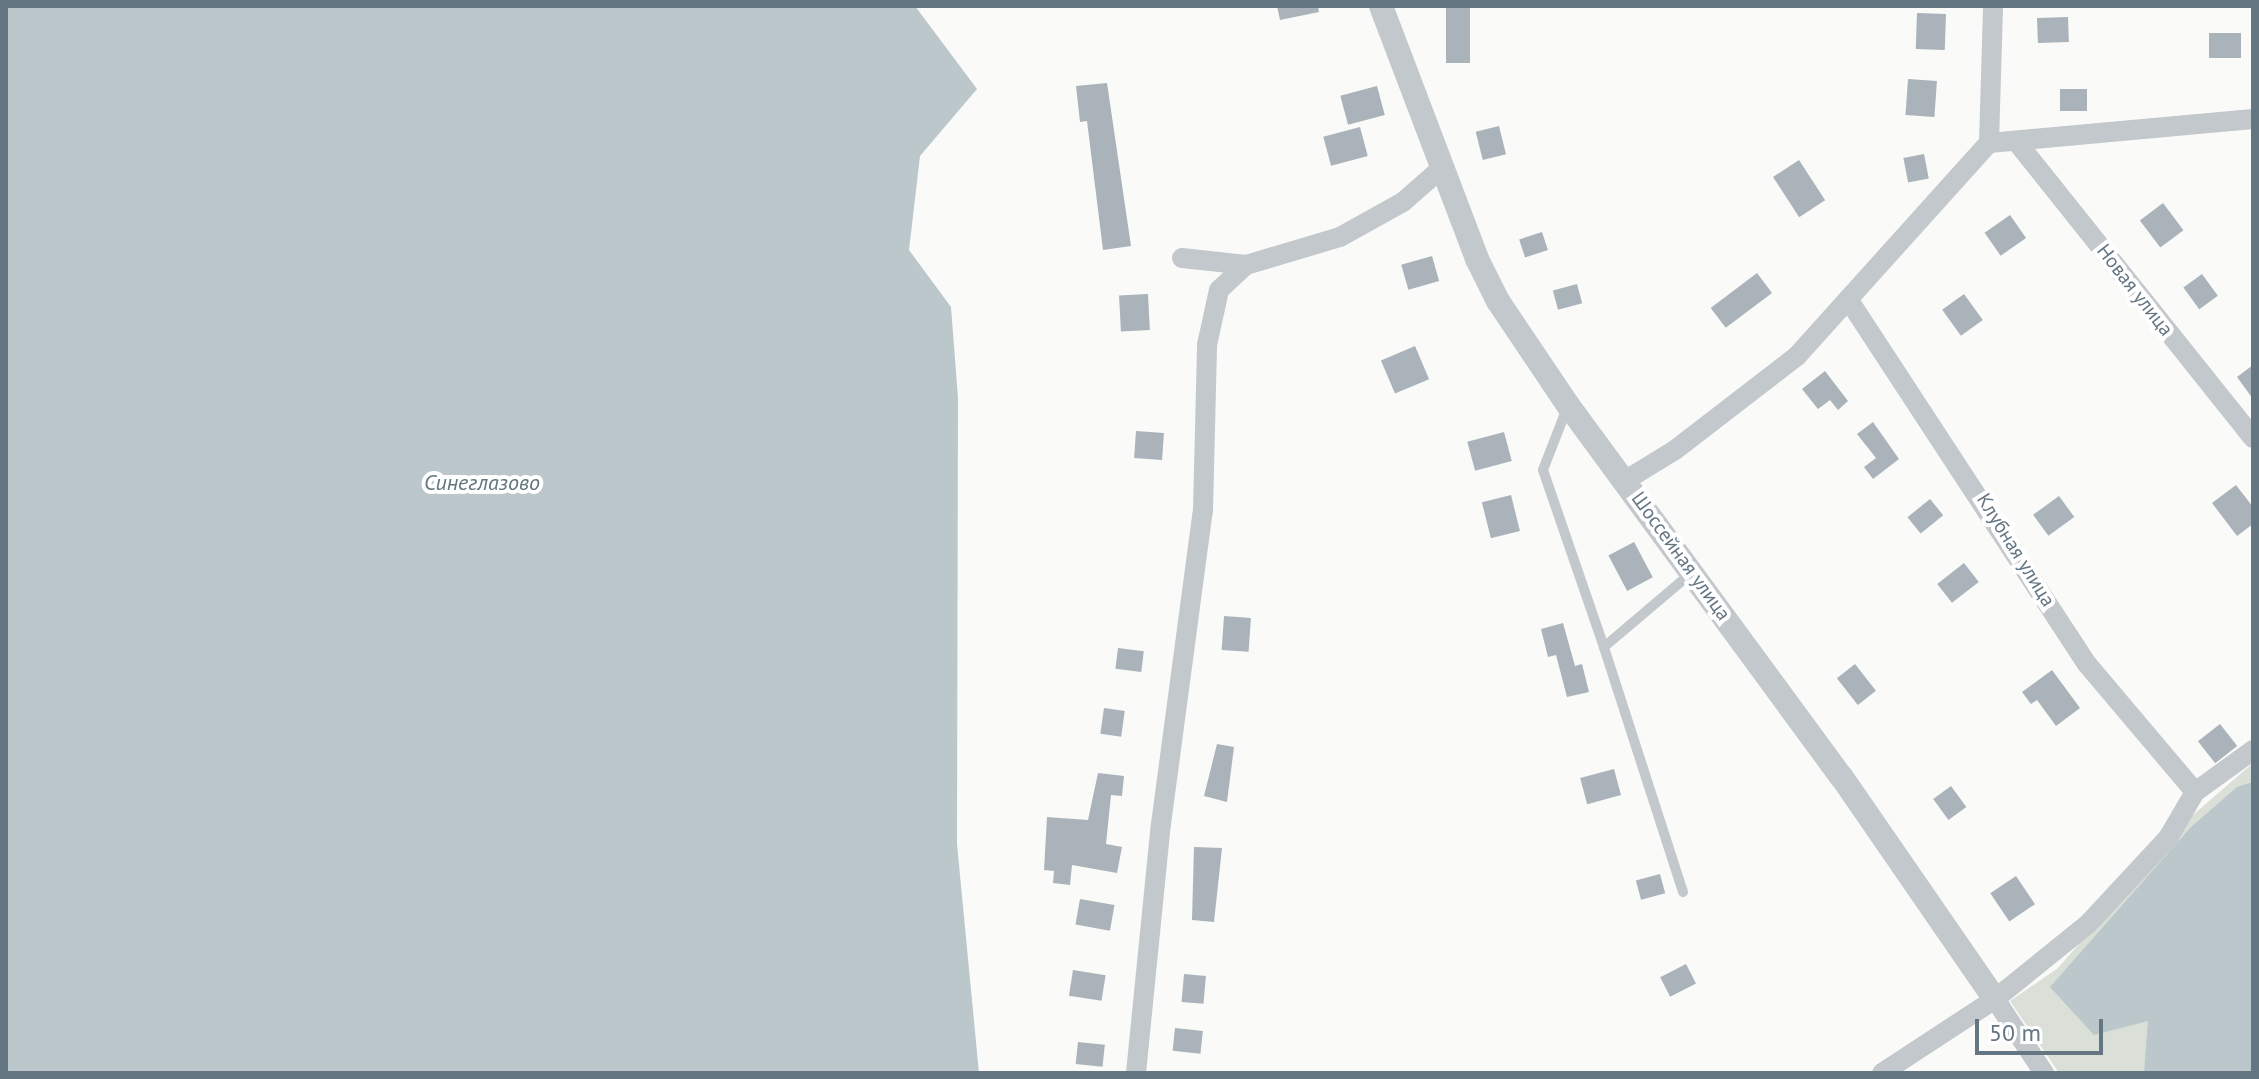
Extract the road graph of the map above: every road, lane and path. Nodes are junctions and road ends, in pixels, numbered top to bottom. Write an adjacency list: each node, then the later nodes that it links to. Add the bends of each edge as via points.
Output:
1 (1381, 6): 6 (street, Шоссейная улица)
2 (1993, 6): 5 (street)
3 (2253, 119): 4 (street)
4 (2016, 141): 5 (street); 11 (street, Новая улица)
5 (1989, 143): 9 (street)
6 (1443, 167): 8 (street, via 1376,219 1340,237); 10 (street, Шоссейная улица, via 1498,301)
7 (1182, 258): 8 (street)
8 (1246, 265): 19 (street, via 1219,290 1207,345 1203,511 1161,824)
9 (1848, 299): 12 (street, via 1797,356 1743,401); 16 (street, Клубная улица, via 2087,664)
10 (1568, 405): 12 (street, Шоссейная улица); 14 (lane, via 1543,470)
11 (2253, 438)
12 (1626, 480): 13 (street, Шоссейная улица)
13 (1691, 573): 14 (lane); 18 (street, Шоссейная улица, via 1841,776)
14 (1604, 647): 17 (lane)
15 (2253, 750): 16 (street)
16 (2195, 792): 18 (street, via 2168,838 2088,924)
17 (1683, 892)
18 (1995, 999): 20 (street); 21 (street, Шоссейная улица)
19 (1136, 1073)
20 (1882, 1073)
21 (2044, 1073)

